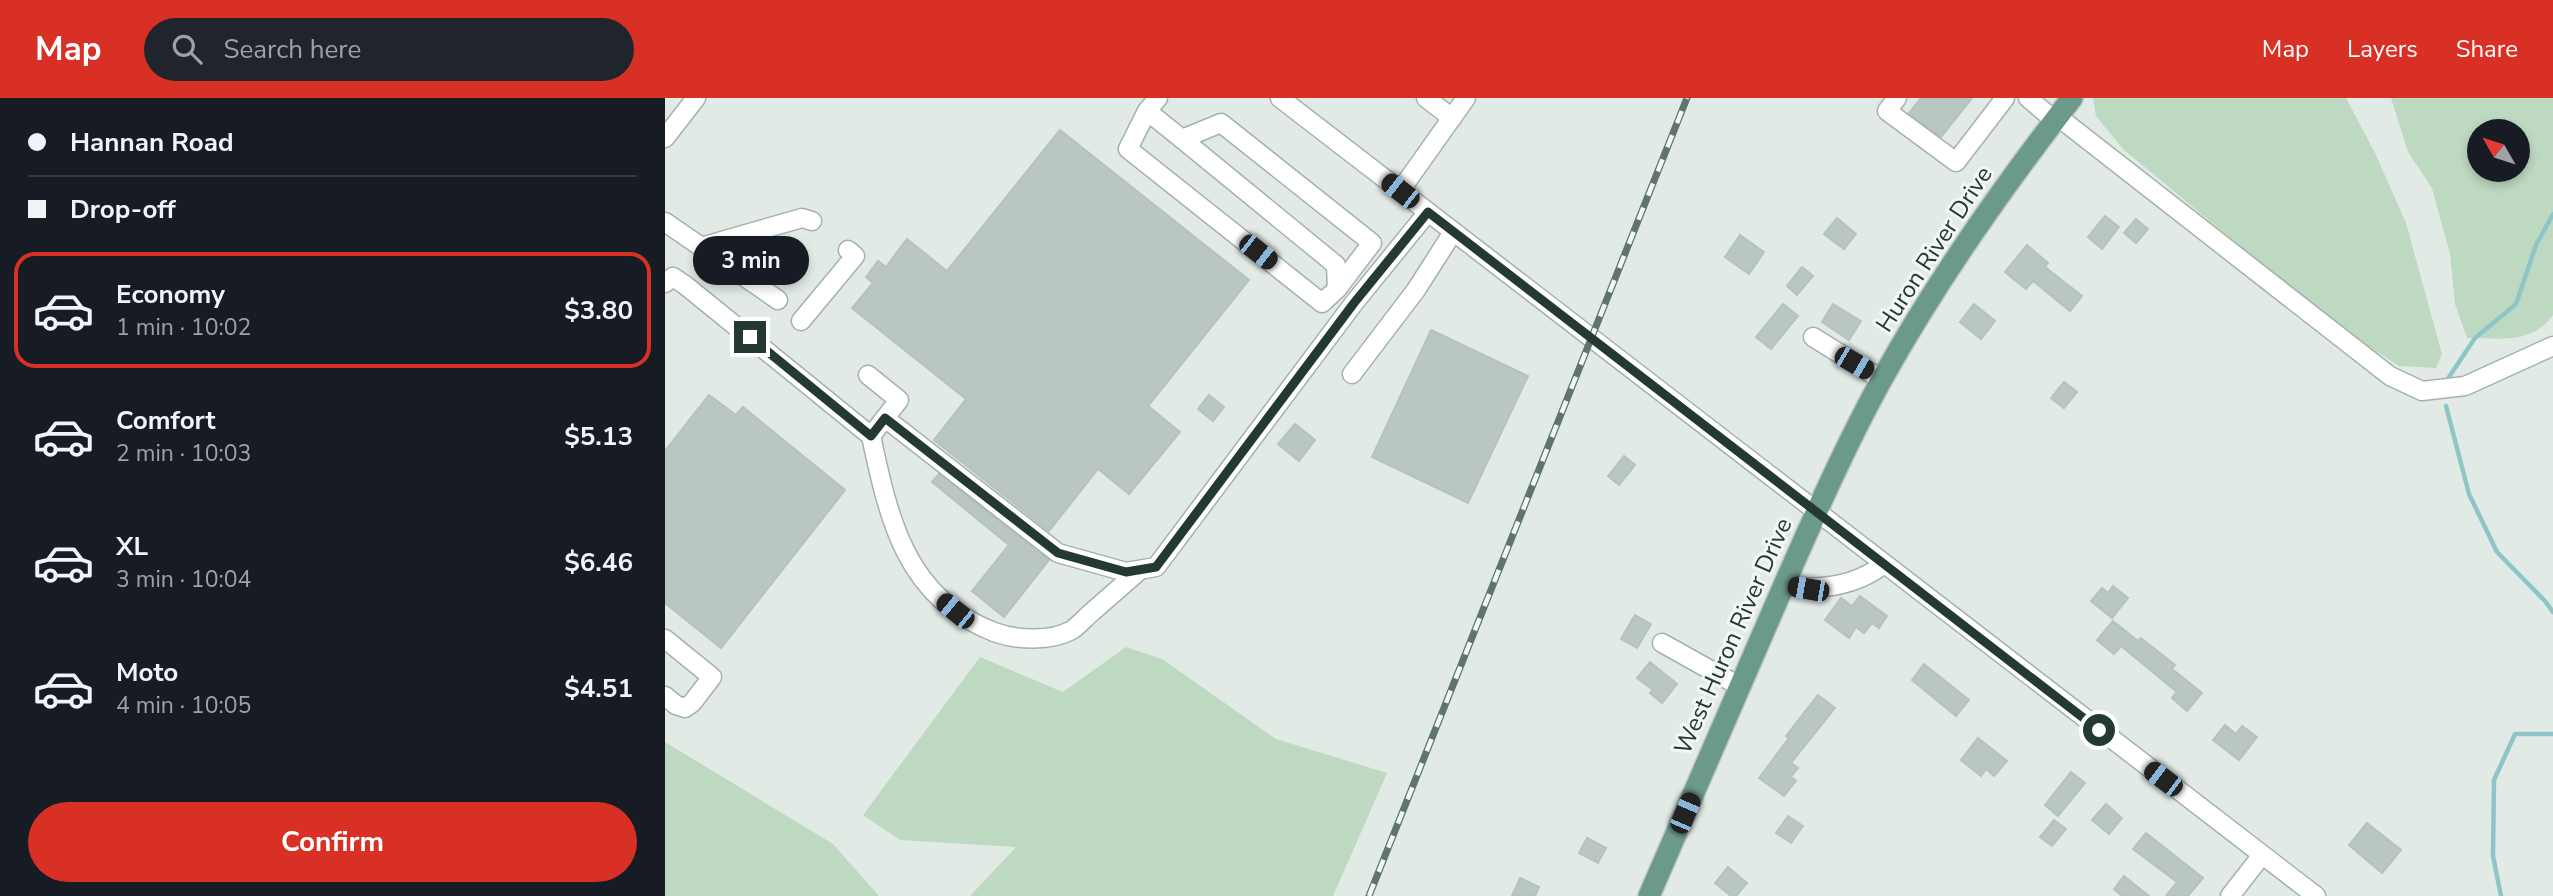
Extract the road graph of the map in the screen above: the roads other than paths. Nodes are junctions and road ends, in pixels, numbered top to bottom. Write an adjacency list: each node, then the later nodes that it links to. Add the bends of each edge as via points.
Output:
1 (696, 98): 12 (street)
2 (1280, 98): 14 (street)
3 (1426, 98): 10 (street)
4 (1466, 98): 10 (street)
5 (1897, 98): 6 (street, via 1887,111 1956,162)
6 (2005, 98)
7 (2028, 98): 11 (street)
8 (2071, 98): 11 (main road, Huron River Drive)
9 (1153, 105): 13 (street); 22 (street, via 1128,149 1322,303)
10 (1452, 118): 14 (street)
11 (2056, 118): 27 (street, via 2390,376 2422,391 2465,386); 30 (main road, Huron River Drive, via 1980,220)
12 (665, 138)
13 (1182, 139): 22 (street, via 1336,265); 22 (street, via 1221,123 1372,243)
14 (1400, 191): 15 (street)
15 (1428, 212): 18 (street); 24 (street)
16 (813, 221): 19 (street, via 802,218)
17 (665, 222): 19 (street)
18 (1453, 232): 28 (street); 33 (street)
19 (701, 247): 23 (street)
20 (848, 250): 25 (street, via 855,256)
21 (665, 283): 32 (street, via 673,277 685,285)
22 (1336, 289): 24 (street)
23 (778, 300)
24 (1354, 303): 35 (street, via 1156,567)
25 (801, 321)
26 (1813, 337): 30 (street)
27 (2553, 346)
28 (1352, 374)
29 (868, 375): 31 (street, via 899,400)
30 (1882, 380): 33 (main road, Huron River Drive)
31 (885, 418): 32 (street); 35 (street, via 1058,553 1126,572)
32 (871, 436): 35 (street, via 902,547 926,587 970,623 1008,637 1038,639 1071,630)
33 (1816, 512): 34 (street); 36 (main road, West Huron River Drive)
34 (1883, 565): 36 (street, via 1845,584 1820,589); 41 (street)
35 (1140, 570)
36 (1784, 585): 39 (main road, West Huron River Drive)
37 (665, 639): 40 (street, via 712,677 685,708)
38 (1662, 643): 39 (street)
39 (1739, 686): 42 (main road, West Huron River Drive)
40 (665, 696)
41 (2263, 855): 43 (street); 44 (street)
42 (1649, 896)
43 (2230, 896)
44 (2316, 896)

